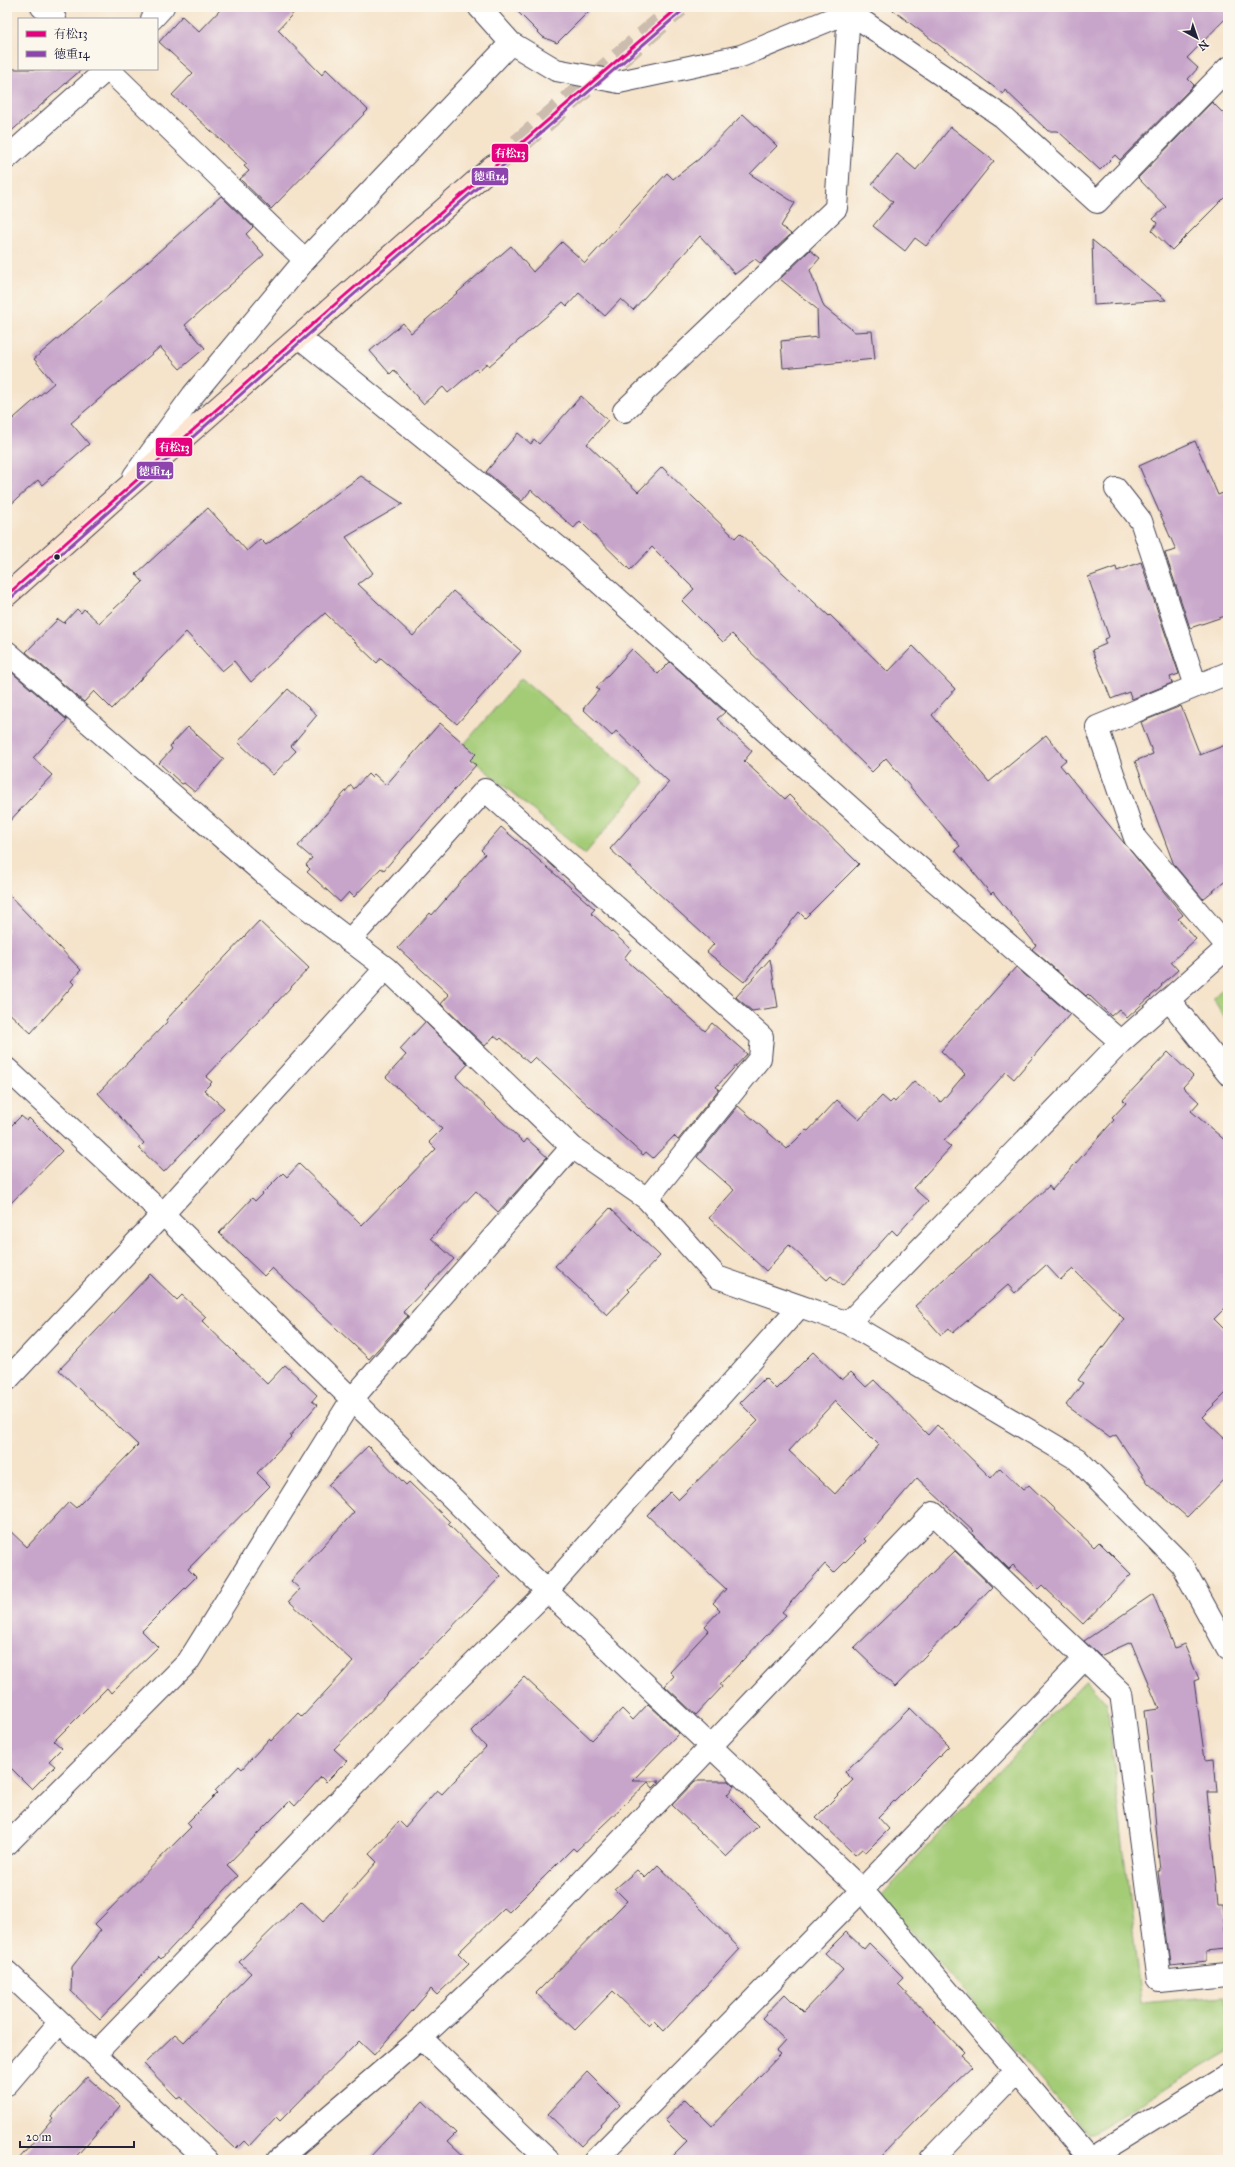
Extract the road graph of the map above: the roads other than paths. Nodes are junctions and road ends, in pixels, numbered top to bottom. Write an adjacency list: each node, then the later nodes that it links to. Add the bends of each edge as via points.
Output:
1 (42, 7): 5 (street)
2 (163, 7): 6 (street)
3 (479, 7): 7 (street)
4 (852, 10): 7 (street, via 741,56 619,82 556,70); 8 (street, via 1003,117 1097,202); 15 (street, via 836,208)
5 (54, 18)
6 (153, 18)
7 (511, 43): 13 (street)
8 (1228, 68)
9 (107, 70): 11 (street)
10 (109, 70): 13 (street)
11 (7, 158)
12 (493, 166): 14 (main road)
13 (305, 260): 17 (street, via 193,395)
14 (299, 337): 17 (main road); 25 (street, via 573,559 861,817)
15 (624, 411)
16 (1116, 489): 21 (street, via 1141,521)
17 (122, 492): 18 (main road)
18 (7, 595)
19 (7, 652): 22 (street, via 276,884)
20 (1228, 673): 21 (street)
21 (1196, 686): 24 (street, via 1097,727 1135,838 1228,947)
22 (349, 941): 23 (street); 29 (street, via 485,790 762,1037 760,1058)
23 (386, 968): 28 (street); 30 (street)
24 (1169, 1000): 25 (street); 26 (street)
25 (1121, 1042): 32 (street)
26 (1228, 1074)
27 (9, 1075): 30 (street)
28 (572, 1147): 29 (street); 34 (street)
29 (647, 1199): 31 (street, via 717,1278)
30 (163, 1214): 33 (street); 34 (street)
31 (800, 1306): 32 (street); 35 (street)
32 (848, 1323): 36 (street, via 1077,1459 1181,1564)
33 (7, 1380)
34 (352, 1399): 35 (street); 39 (street, via 188,1662)
35 (547, 1591): 38 (street); 45 (street, via 418,1720)
36 (1228, 1649)
37 (1085, 1658): 38 (street, via 933,1513); 40 (street); 42 (street, via 1121,1693 1159,1981)
38 (711, 1746): 40 (street); 44 (street, via 527,1939)
39 (7, 1844)
40 (862, 1890): 46 (street); 53 (street)
41 (7, 1972): 43 (street)
42 (1228, 1974)
43 (60, 2022): 45 (street); 48 (street)
44 (421, 2038): 51 (street); 52 (street)
45 (95, 2054): 50 (street)
46 (1015, 2073): 49 (street); 54 (street)
47 (1228, 2074): 49 (street)
48 (7, 2084)
49 (1090, 2159)
50 (207, 2160)
51 (278, 2160)
52 (548, 2160)
53 (595, 2160)
54 (931, 2160)

